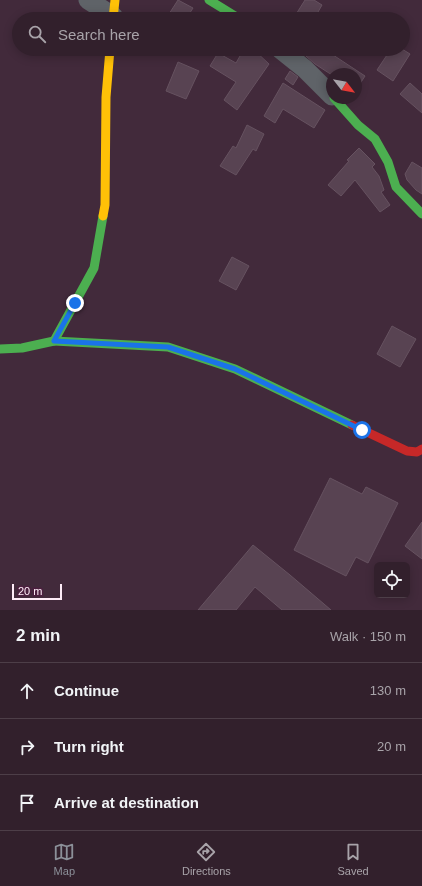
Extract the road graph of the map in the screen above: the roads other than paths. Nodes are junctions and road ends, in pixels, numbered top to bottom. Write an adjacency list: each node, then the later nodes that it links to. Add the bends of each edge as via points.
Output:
1 (88, 0): 3 (street)
2 (209, 0): 4 (street)
3 (114, 12)
4 (229, 12)
5 (109, 56): 10 (street, via 106,97 105,205 94,268)
6 (289, 56): 7 (street)
7 (326, 90)
8 (339, 104): 9 (street, via 375,139 388,162 396,187)
9 (422, 214)
10 (54, 341): 11 (street, via 22,348); 12 (street, via 168,347 235,369 407,451)
11 (0, 349)
12 (422, 450)

